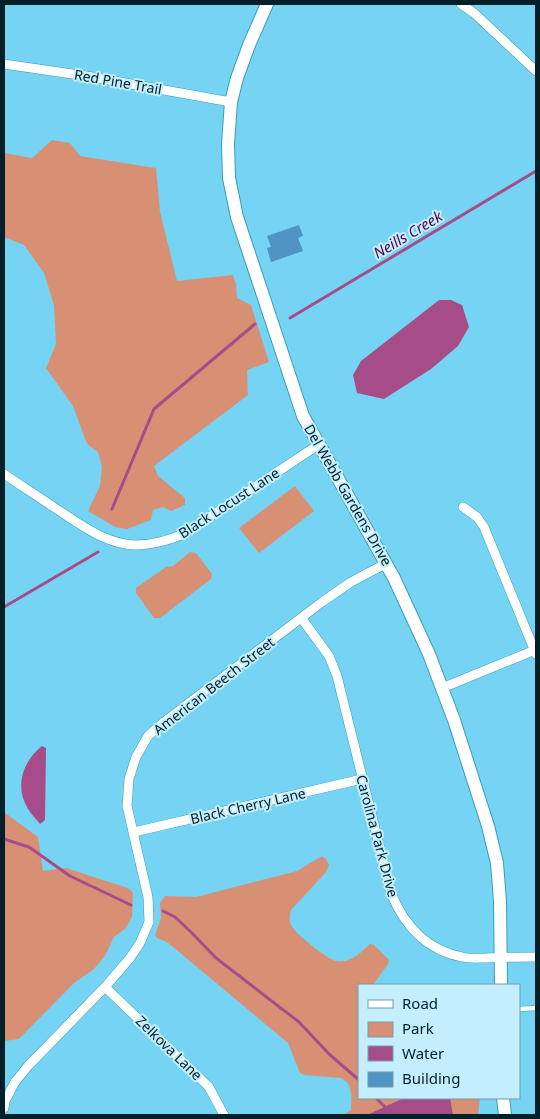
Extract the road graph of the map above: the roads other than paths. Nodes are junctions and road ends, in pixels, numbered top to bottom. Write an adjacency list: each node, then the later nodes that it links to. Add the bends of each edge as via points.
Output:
1 (267, 4): 5 (street, Del Webb Gardens Drive, via 249,45)
2 (461, 4): 4 (street)
3 (4, 64): 5 (street, Red Pine Trail)
4 (536, 72)
5 (231, 102): 6 (street, Del Webb Gardens Drive, via 229,178 237,217 296,397)
6 (318, 445): 7 (street, Black Locust Lane, via 184,534 152,544 135,545 98,534); 9 (street, Del Webb Gardens Drive)
7 (5, 476)
8 (463, 507): 11 (street, via 484,527)
9 (387, 564): 10 (street, American Beech Street, via 352,582); 12 (street, Del Webb Gardens Drive, via 418,627)
10 (302, 619): 13 (street, Carolina Park Drive, via 329,656); 14 (street, American Beech Street, via 148,736 129,779 127,806)
11 (535, 652): 12 (street)
12 (442, 688): 15 (street, Del Webb Gardens Drive, via 494,851 499,888)
13 (362, 779): 14 (street, Black Cherry Lane); 15 (street, Carolina Park Drive, via 390,893 408,925 440,950 463,958)
14 (134, 832): 18 (street, American Beech Street, via 148,897 148,922 140,943)
15 (501, 957): 16 (street, Carolina Park Drive); 17 (street, Del Webb Gardens Drive)
16 (536, 957)
17 (501, 984)
18 (105, 987): 22 (street, American Beech Street, via 28,1066 15,1082); 23 (street, Zelkova Lane, via 209,1087)
19 (520, 1008): 20 (lane)
20 (536, 1008)
21 (503, 1099): 24 (street)
22 (4, 1108)
23 (224, 1115)
24 (505, 1115)

